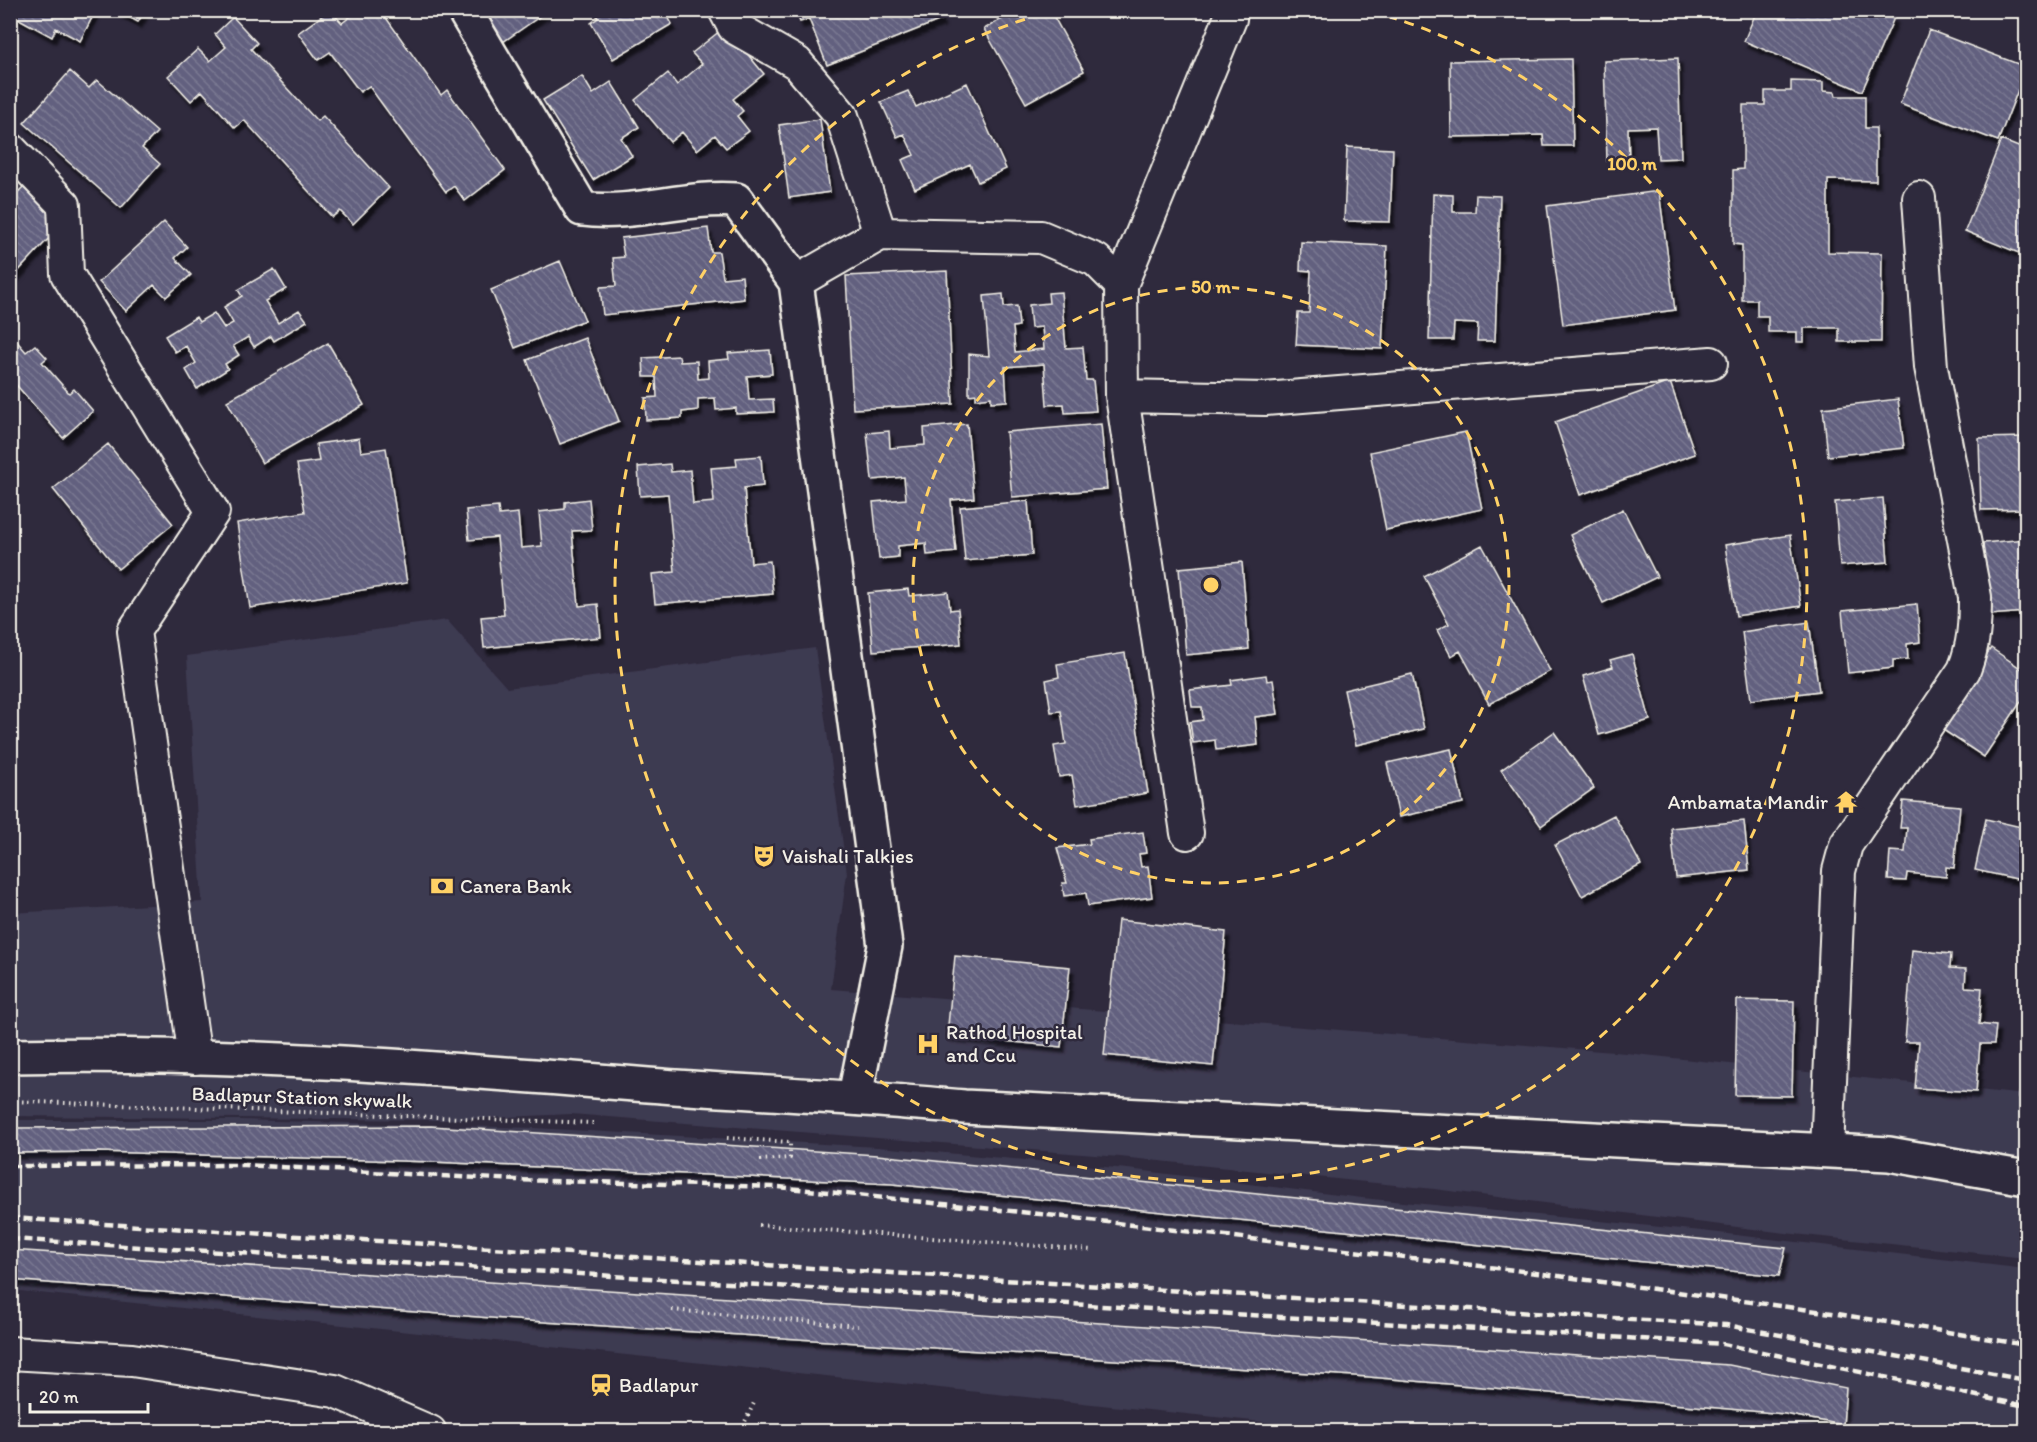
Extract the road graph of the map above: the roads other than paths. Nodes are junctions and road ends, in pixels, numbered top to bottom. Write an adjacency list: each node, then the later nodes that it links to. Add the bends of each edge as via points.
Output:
1 (464, 10): 7 (main road, via 582,209 606,213 714,198 736,200)
2 (724, 10): 6 (street, via 734,27 797,63 842,116)
3 (1231, 10): 8 (street)
4 (10, 149): 13 (street, via 64,205 67,274 213,512 134,631)
5 (1919, 198): 15 (street, via 1930,368 1975,597 1975,631 1964,670 1846,845 1839,871)
6 (880, 234): 7 (street); 8 (street, via 1041,237 1096,260)
7 (796, 282): 14 (main road, via 885,945)
8 (1121, 285): 10 (street)
9 (1711, 363): 10 (street, via 1265,399)
10 (1122, 396): 11 (street)
11 (1187, 833)
12 (10, 1056): 13 (main road)
13 (195, 1058): 14 (main road, via 386,1065)
14 (855, 1096): 15 (main road, via 988,1108)
15 (1827, 1151): 16 (main road, via 1889,1154)
16 (2026, 1178)
17 (10, 1353): 18 (street, via 132,1360 335,1391)
18 (430, 1431)

